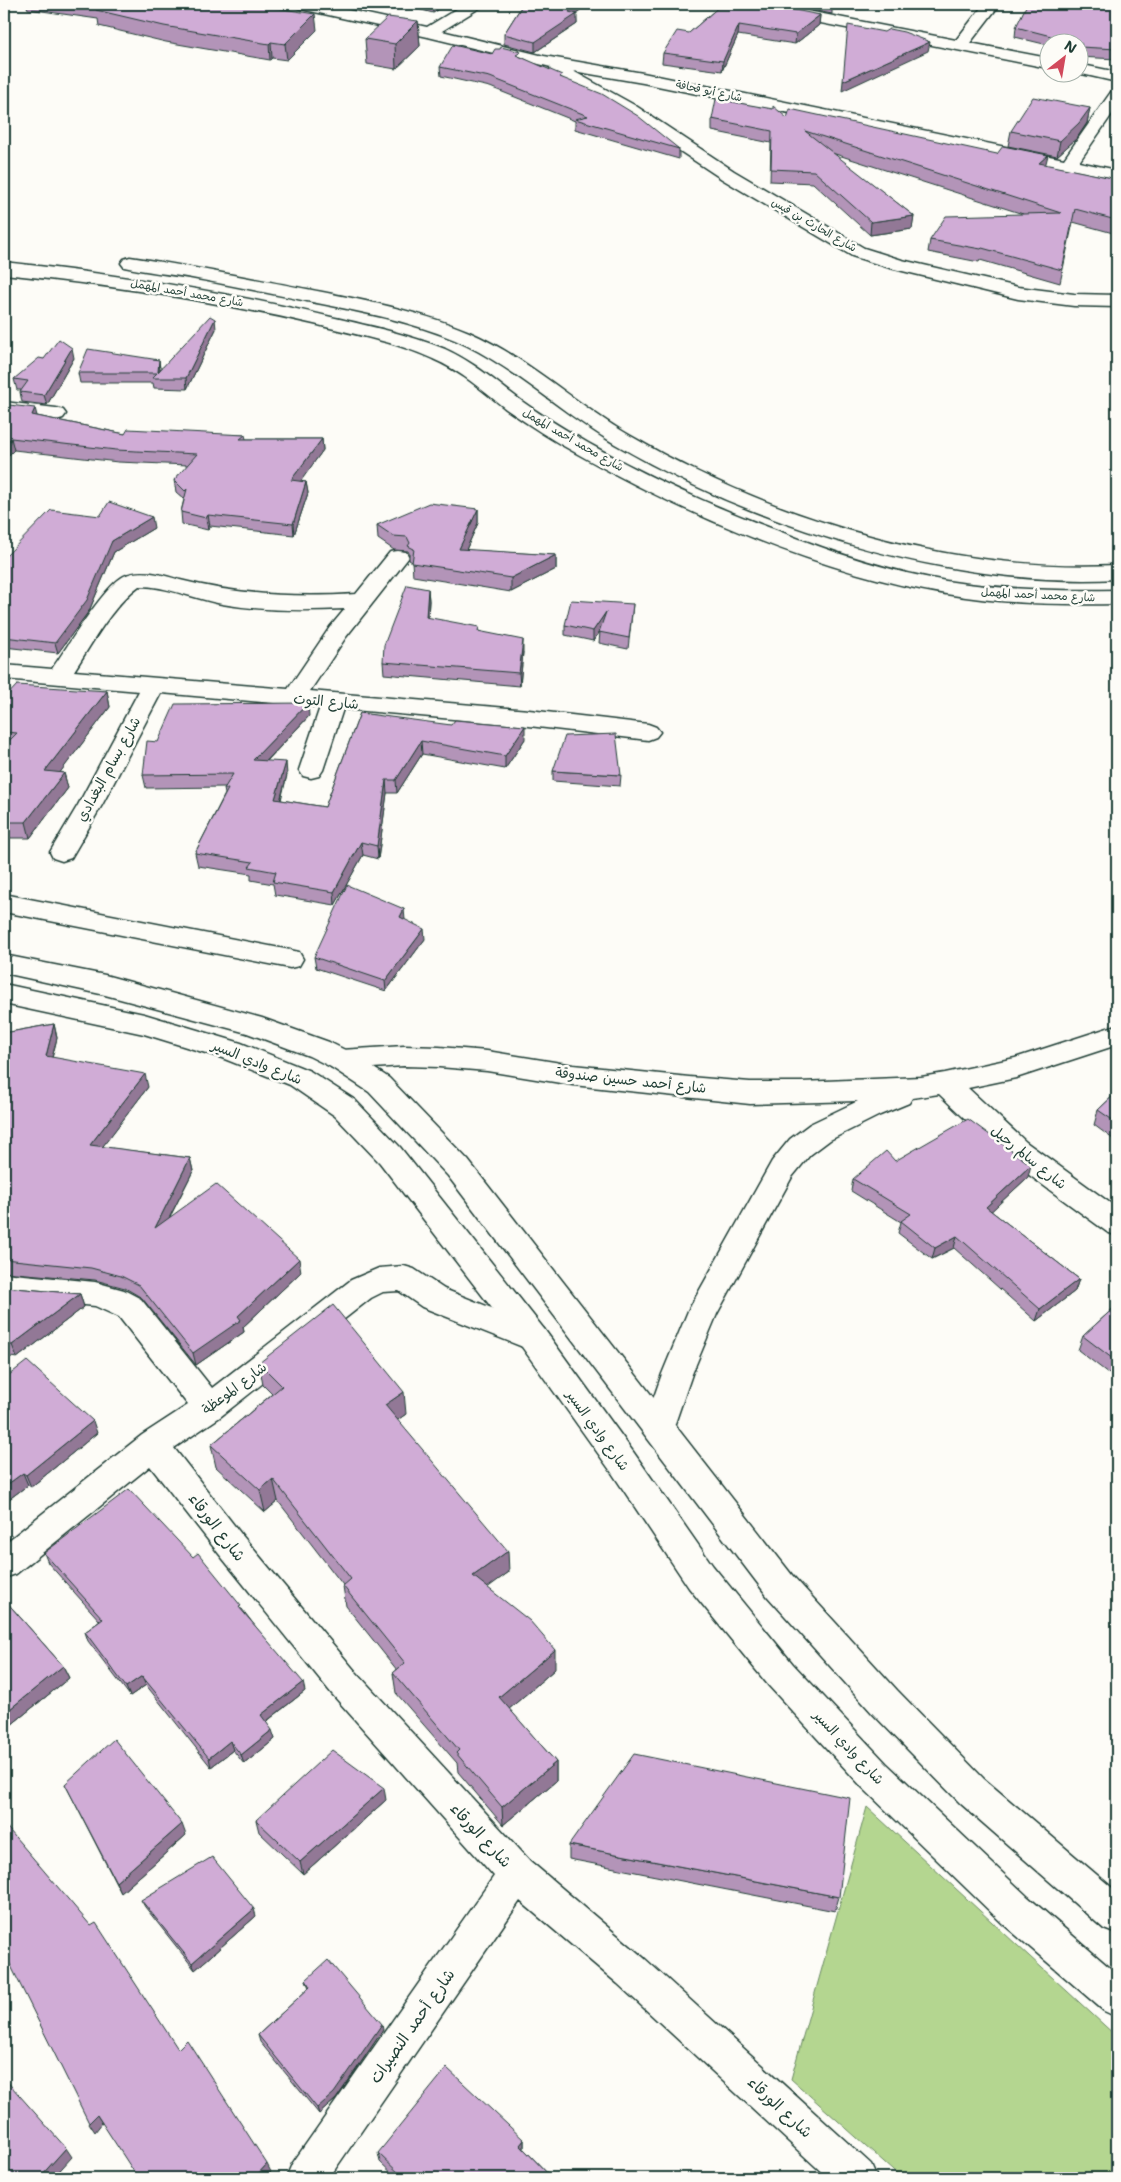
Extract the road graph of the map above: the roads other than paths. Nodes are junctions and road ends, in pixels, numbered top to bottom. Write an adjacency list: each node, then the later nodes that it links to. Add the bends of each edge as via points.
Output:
1 (301, 4): 5 (street, شارع أبو قحافة)
2 (476, 4): 5 (street)
3 (750, 4): 6 (street)
4 (992, 4): 6 (street)
5 (429, 32): 7 (street, شارع أبو قحافة)
6 (960, 45): 8 (street)
7 (544, 61): 12 (street, شارع أبو قحافة, via 636,76); 16 (street, شارع الحارث بن قيس, via 630,110 728,174 858,252 1018,292 1074,300)
8 (1038, 61)
9 (1088, 71): 10 (street)
10 (1117, 77)
11 (1117, 96): 12 (street)
12 (1068, 165): 13 (street, شارع أبو قحافة)
13 (1117, 175)
14 (4, 251): 20 (street, شارع محمد أحمد المهمل, via 203,274 345,303 437,327 507,360 584,415 650,456 756,504 833,531 968,565 1039,572)
15 (4, 268): 21 (street, شارع محمد أحمد المهمل, via 185,291 275,309 419,347 472,372 541,423 648,483 759,531 868,570 970,591 1043,597)
16 (1117, 301)
17 (4, 408): 18 (street)
18 (56, 414)
19 (398, 557): 22 (street)
20 (1117, 572)
21 (1117, 597)
22 (360, 601): 24 (street, via 263,603 137,579 127,584 110,602); 26 (street)
23 (4, 672): 24 (street, شارع التوت)
24 (58, 677): 25 (street, شارع التوت)
25 (153, 686): 26 (street, شارع التوت); 30 (street, شارع بسام البغدادي)
26 (294, 698): 27 (street, شارع التوت)
27 (334, 701): 28 (street, شارع التوت); 29 (street)
28 (648, 732)
29 (311, 770)
30 (62, 852)
31 (4, 903): 32 (street)
32 (290, 959)
33 (4, 964): 36 (street, شارع وادي السير, via 106,985 254,1025)
34 (4, 994): 37 (street, شارع وادي السير, via 191,1037 261,1060)
35 (1117, 1035): 38 (street, شارع أحمد حسين صندوقة, via 1016,1068)
36 (341, 1060): 37 (street); 38 (street, شارع أحمد حسين صندوقة, via 439,1056 583,1076 750,1093); 43 (street, شارع وادي السير, via 379,1085 458,1168)
37 (312, 1084): 41 (street, شارع وادي السير, via 346,1108 390,1155)
38 (933, 1085): 39 (street, شارع سالم رحيل); 43 (street, شارع أحمد حسين صندوقة, via 870,1107 820,1132 789,1160 703,1311)
39 (1117, 1224)
40 (4, 1285): 42 (street, via 95,1294 130,1308)
41 (532, 1338): 42 (street, شارع الموعظة, via 433,1298 404,1278 379,1280 360,1289); 48 (street, شارع وادي السير, via 701,1577 782,1675 874,1776 1015,1910)
42 (209, 1408): 44 (street, شارع الموعظة)
43 (659, 1428): 47 (street, شارع وادي السير, via 780,1586 884,1702 972,1790)
44 (153, 1445): 45 (street, شارع الموعظة); 46 (street, شارع الورقاء, via 344,1683)
45 (4, 1563)
46 (517, 1874): 49 (street, شارع أحمد النصيرات); 50 (street, شارع الورقاء, via 631,1971)
47 (1117, 1916)
48 (1117, 1998)
49 (306, 2178)
50 (857, 2178)

